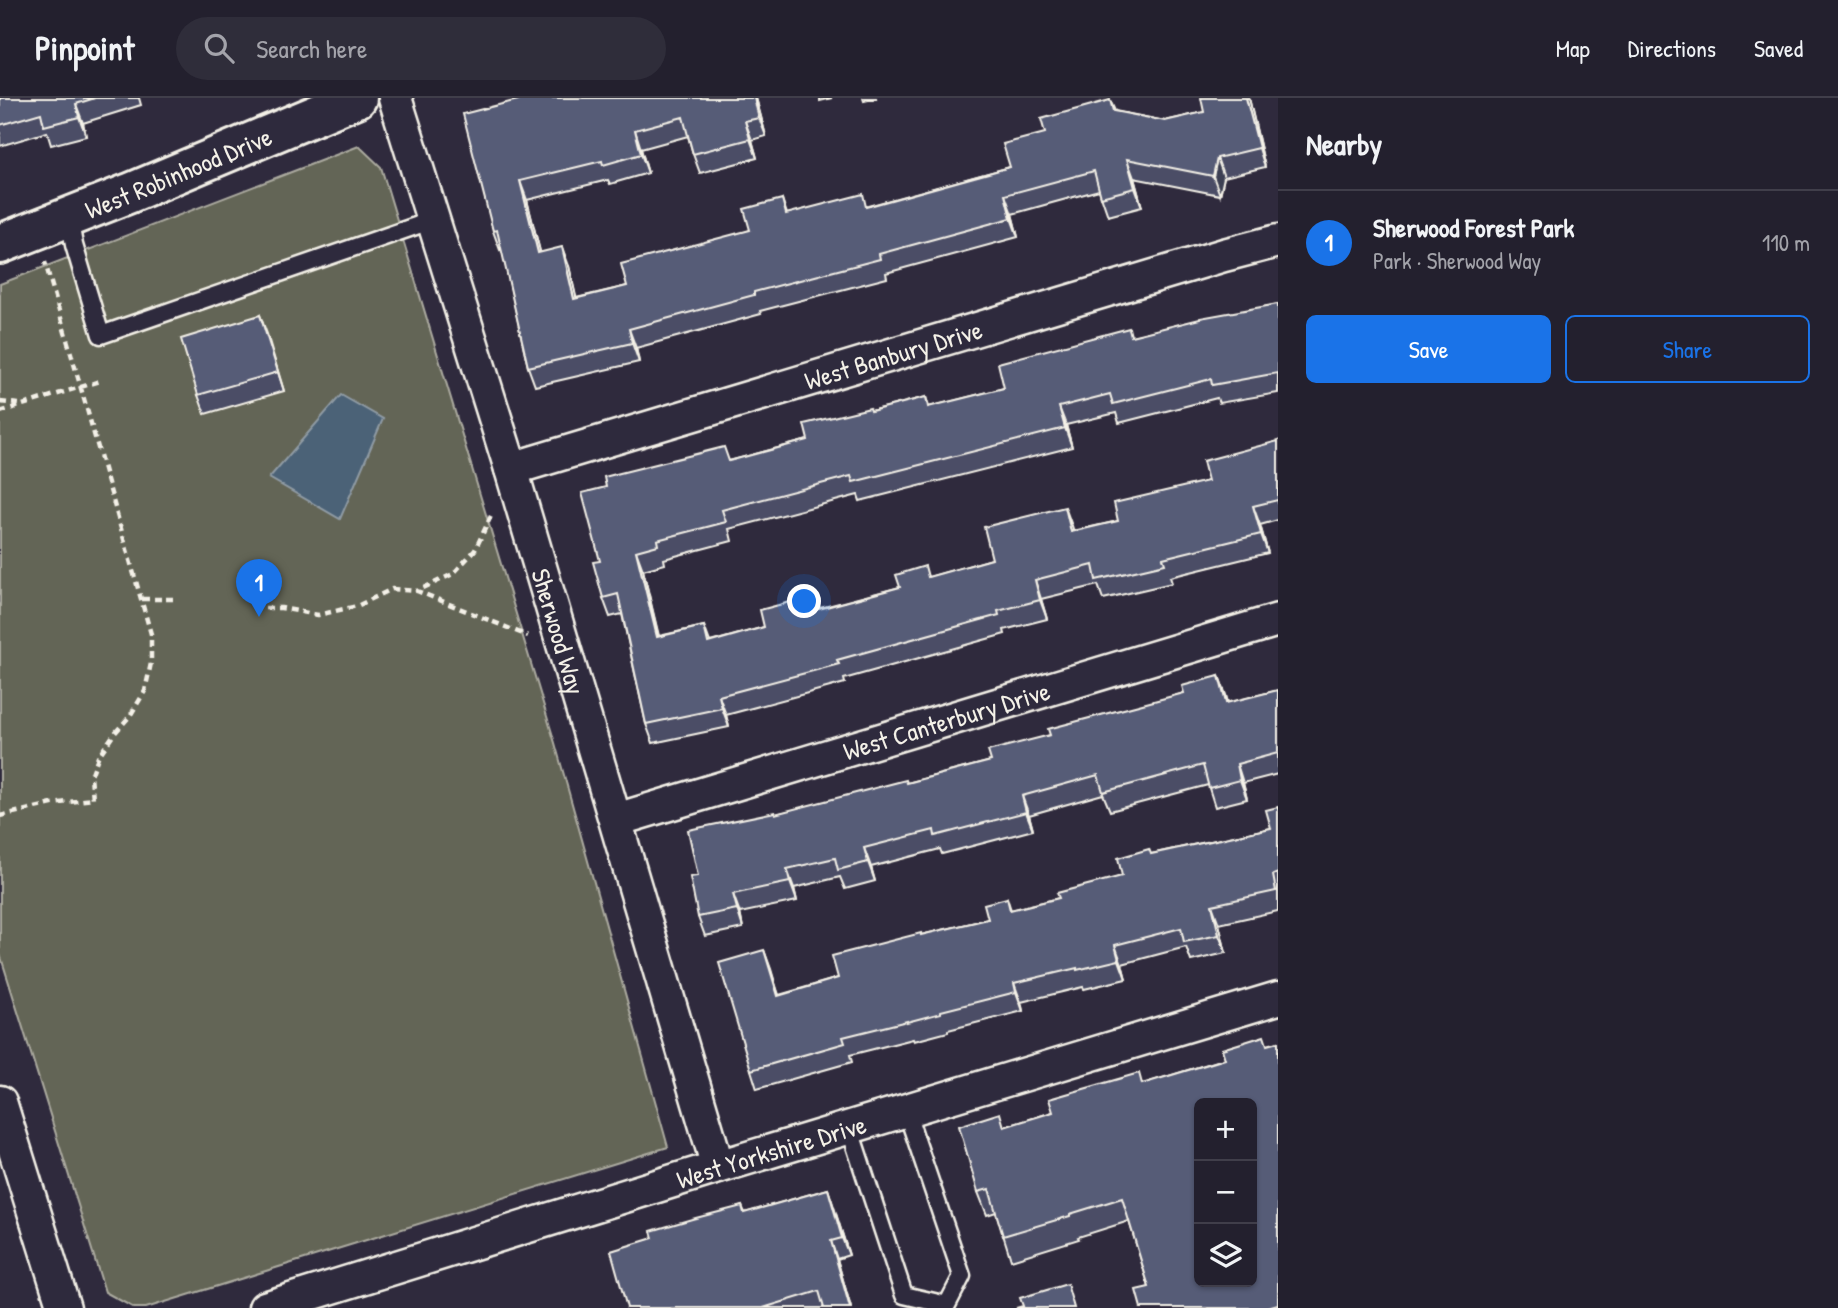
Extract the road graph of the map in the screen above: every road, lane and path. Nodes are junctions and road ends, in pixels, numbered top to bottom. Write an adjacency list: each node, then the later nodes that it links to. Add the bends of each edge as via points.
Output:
1 (357, 98): 3 (street, West Robinhood Drive)
2 (394, 98): 4 (street, Sherwood Way)
3 (69, 217): 4 (lane, via 101,335); 6 (street, West Robinhood Drive)
4 (433, 220): 13 (street, Sherwood Way)
5 (1278, 241): 13 (street, West Banbury Drive)
6 (0, 244)
7 (44, 257): 9 (path)
8 (100, 381): 9 (path)
9 (81, 387): 11 (path); 16 (path)
10 (0, 402): 11 (path)
11 (24, 405): 12 (path)
12 (0, 412)
13 (511, 469): 22 (street, Sherwood Way)
14 (492, 516): 15 (path, via 475,550 453,574)
15 (417, 591): 18 (path, via 392,589 357,606 318,615); 20 (path)
16 (142, 599): 17 (path); 21 (path, via 151,634 145,691 98,757 91,776 93,799)
17 (174, 599)
18 (265, 608)
19 (1278, 620): 22 (street, West Canterbury Drive)
20 (528, 637)
21 (0, 817)
22 (616, 820): 27 (street, Sherwood Way)
23 (1278, 998): 25 (street, West Yorkshire Drive)
24 (0, 1102): 28 (street)
25 (906, 1110): 26 (street, West Yorkshire Drive); 26 (lane, via 962,1276 947,1305 904,1295)
26 (849, 1127): 27 (street, West Yorkshire Drive)
27 (718, 1167): 29 (street, West Yorkshire Drive)
28 (64, 1308)
29 (265, 1308)

